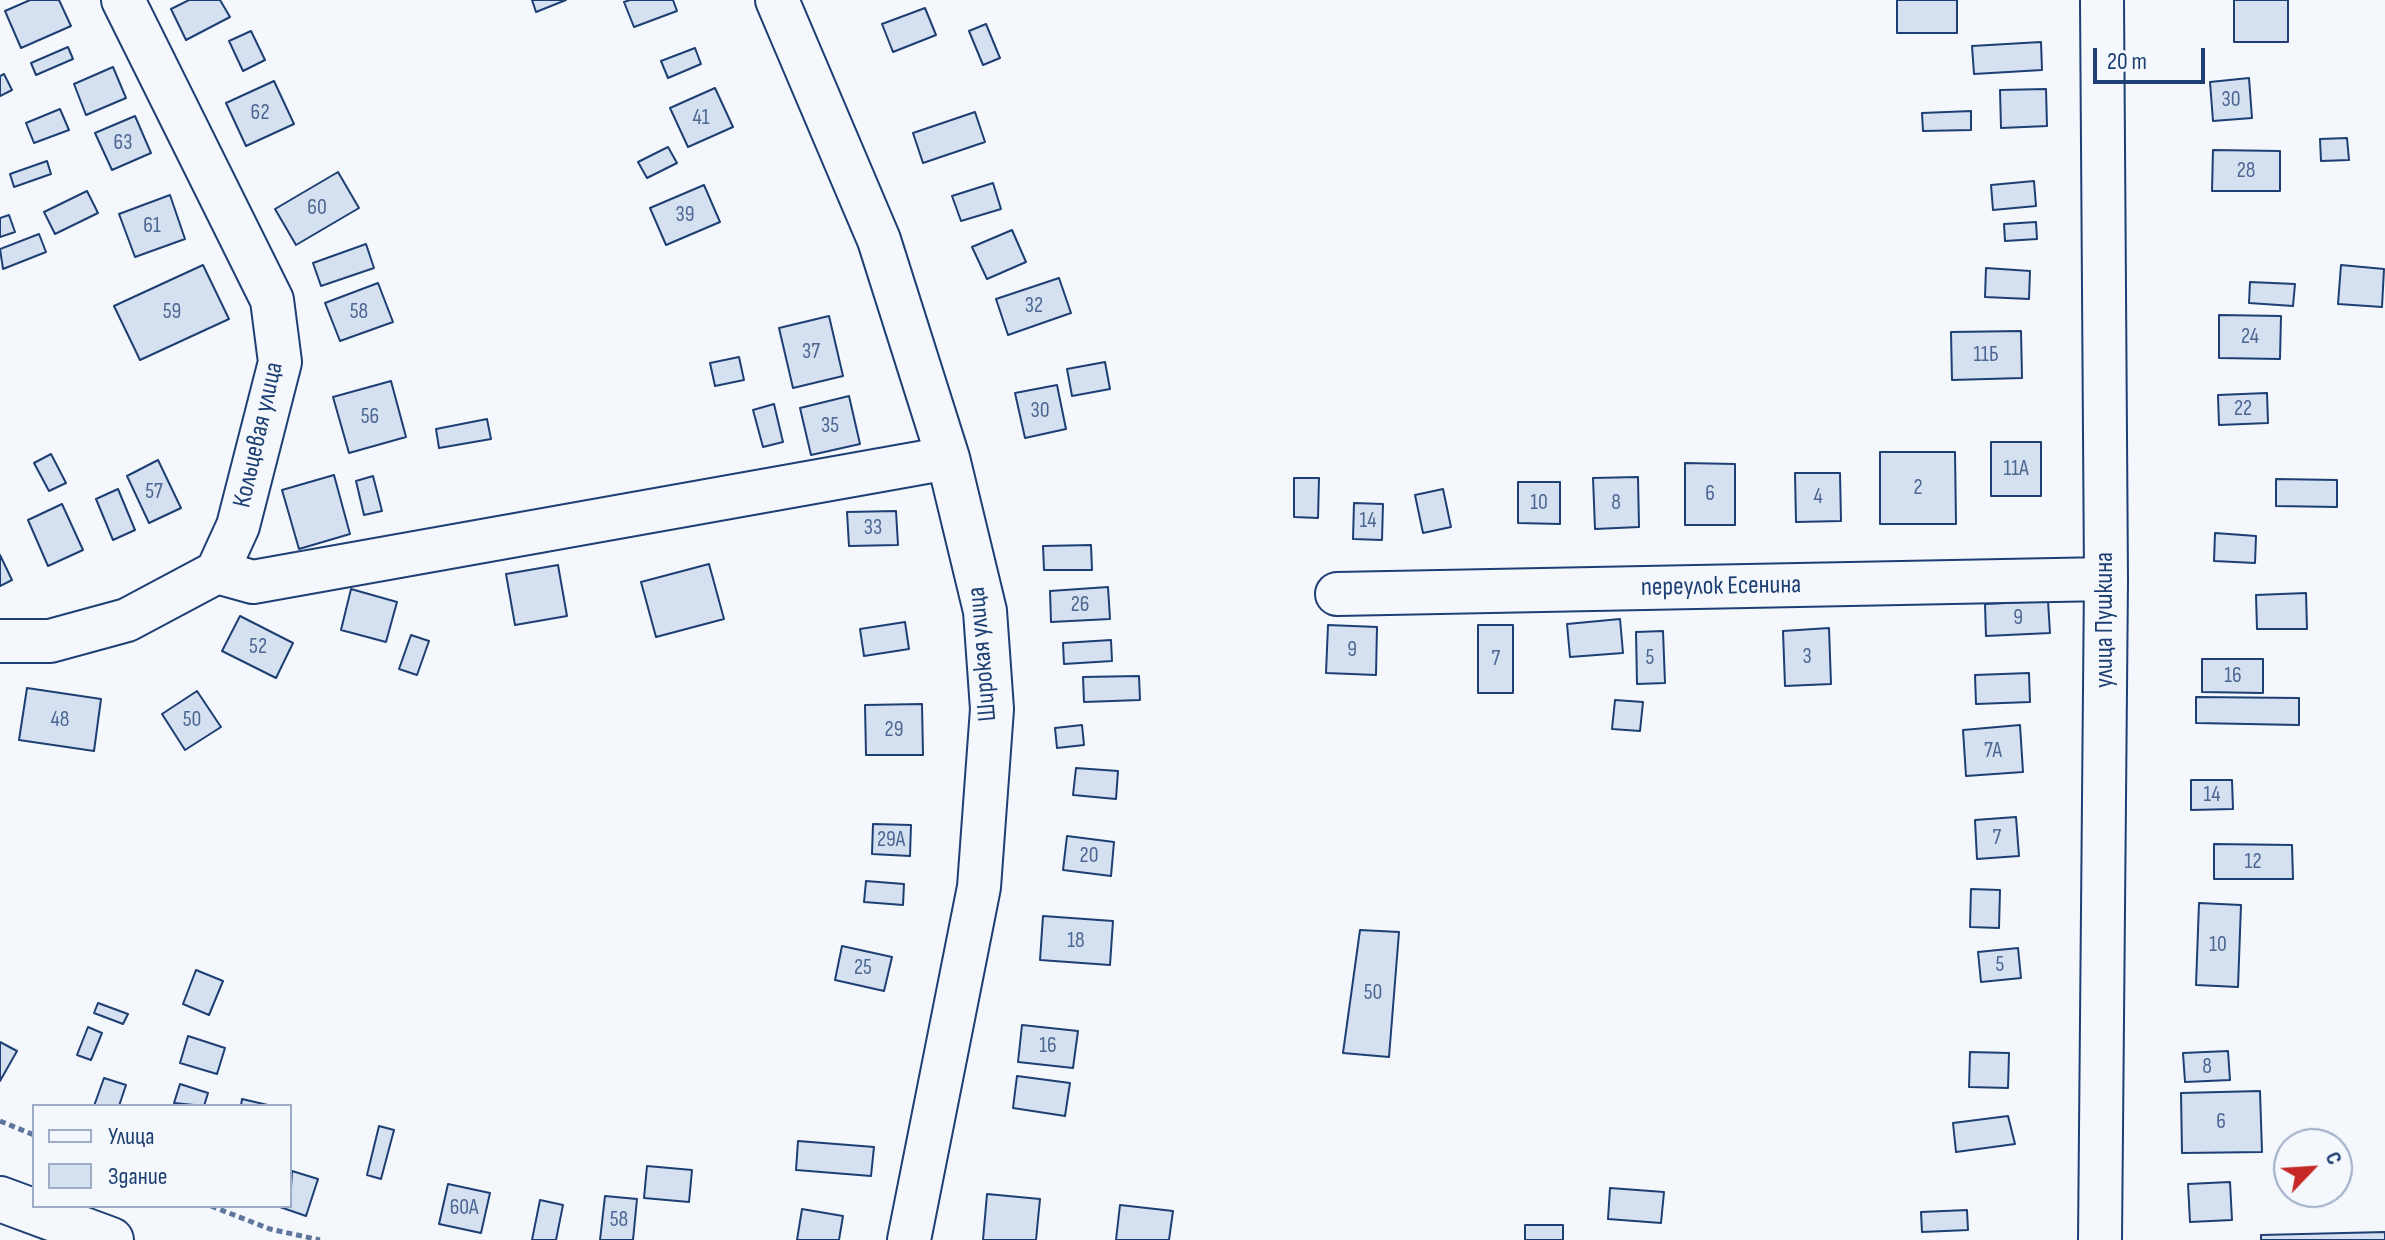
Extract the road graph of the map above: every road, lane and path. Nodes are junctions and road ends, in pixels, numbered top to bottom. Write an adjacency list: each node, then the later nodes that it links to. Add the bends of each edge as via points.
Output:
1 (123, 0): 5 (street, Кольцевая улица, via 272,300 280,362 238,526)
2 (777, 0): 4 (street, Широкая улица, via 879,240)
3 (2102, 0): 6 (street, улица Пушкина)
4 (948, 458): 5 (street, via 253,582); 15 (street, Широкая улица, via 985,611 992,709 979,887)
5 (217, 572): 8 (street, via 127,620 50,641)
6 (2106, 579): 7 (street, переулок Есенина); 16 (street, улица Пушкина)
7 (1337, 594)
8 (0, 641)
9 (0, 1121): 10 (path)
10 (32, 1134)
11 (0, 1199): 13 (highway)
12 (216, 1208): 14 (path, via 270,1229)
13 (111, 1240)
14 (320, 1240)
15 (909, 1240)
16 (2100, 1240)

